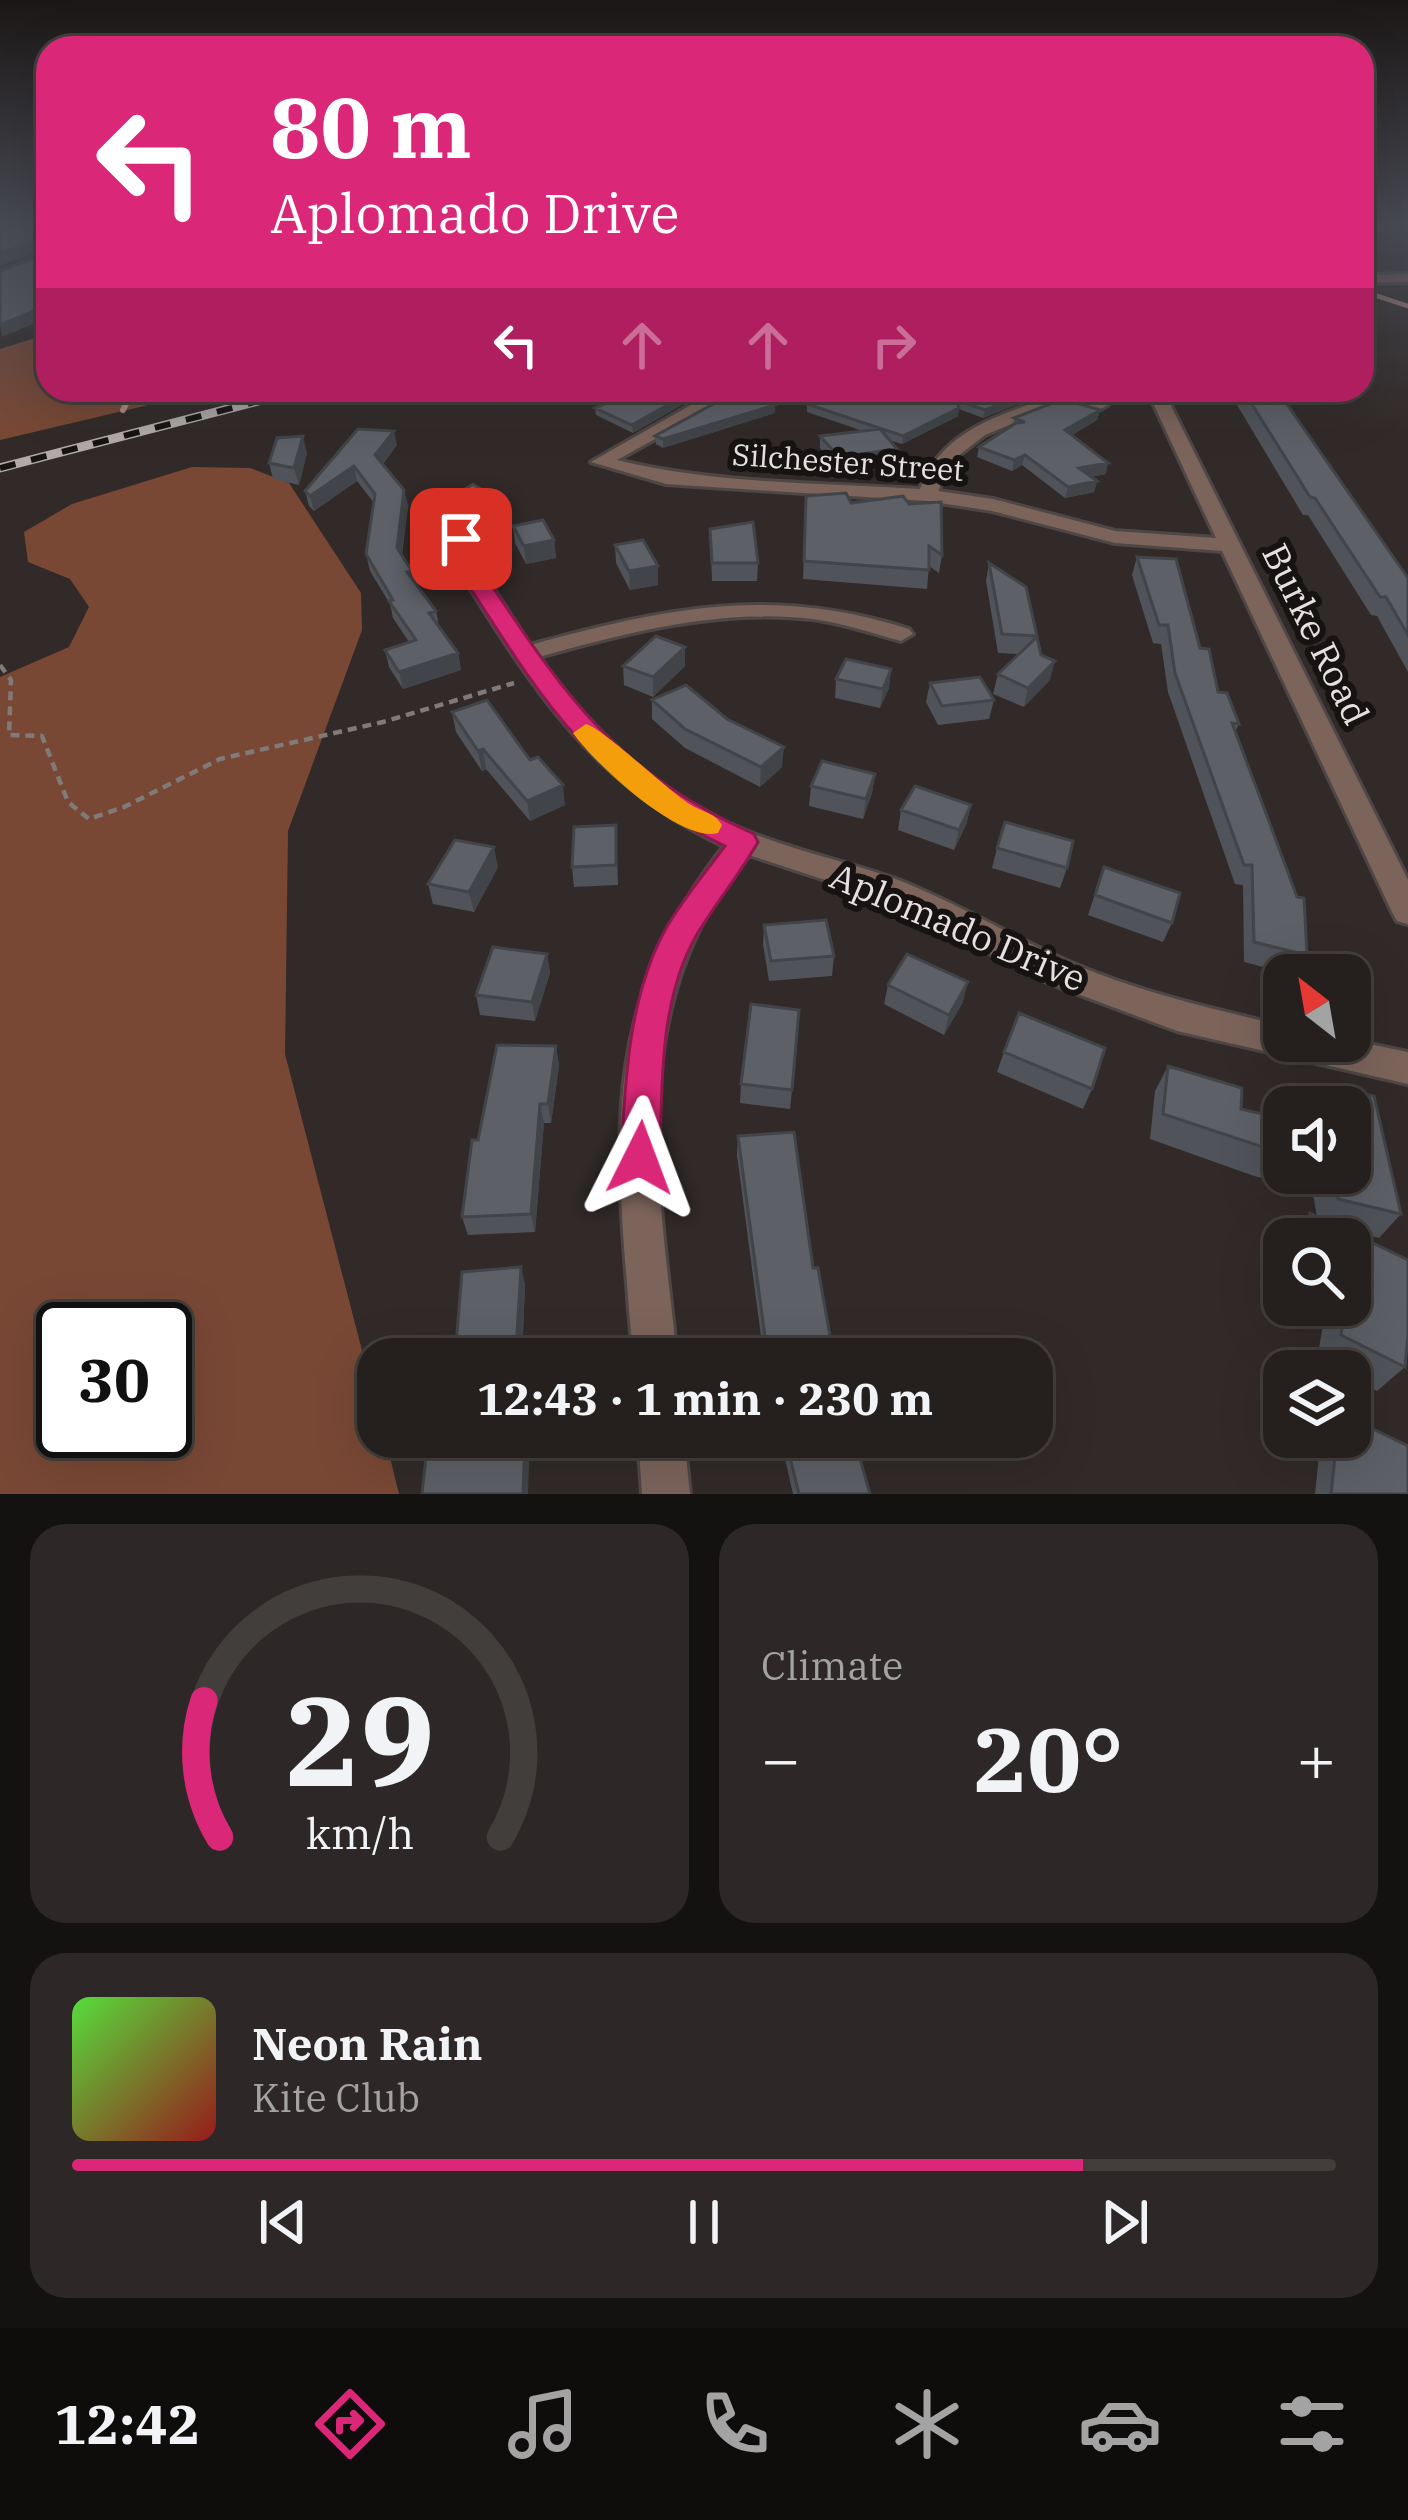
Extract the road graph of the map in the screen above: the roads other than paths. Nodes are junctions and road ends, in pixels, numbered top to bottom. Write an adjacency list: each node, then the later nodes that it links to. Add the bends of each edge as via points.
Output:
1 (709, 402): 6 (street, Silchester Street, via 600,462 666,478)
2 (1038, 402): 6 (street, via 958,442 932,473)
3 (1087, 402): 5 (street)
4 (1161, 402): 8 (street, Burke Road)
5 (1099, 405)
6 (927, 495): 8 (street, Silchester Street, via 1115,537)
7 (471, 505): 10 (street, Aplomado Drive, via 461,539 466,564)
8 (1233, 544): 12 (street, Burke Road)
9 (901, 634): 10 (street, via 831,614 737,611 625,626)
10 (531, 664): 11 (street, Aplomado Drive, via 616,764 682,814)
11 (743, 842): 13 (street, Aplomado Drive, via 891,890 1063,974 1158,1010); 16 (street, via 679,936 645,1058 640,1158)
12 (1408, 911)
13 (1263, 1036)
14 (1371, 1060): 15 (street, Aplomado Drive)
15 (1408, 1068)
16 (653, 1338)
17 (663, 1458): 18 (street)
18 (666, 1494)

